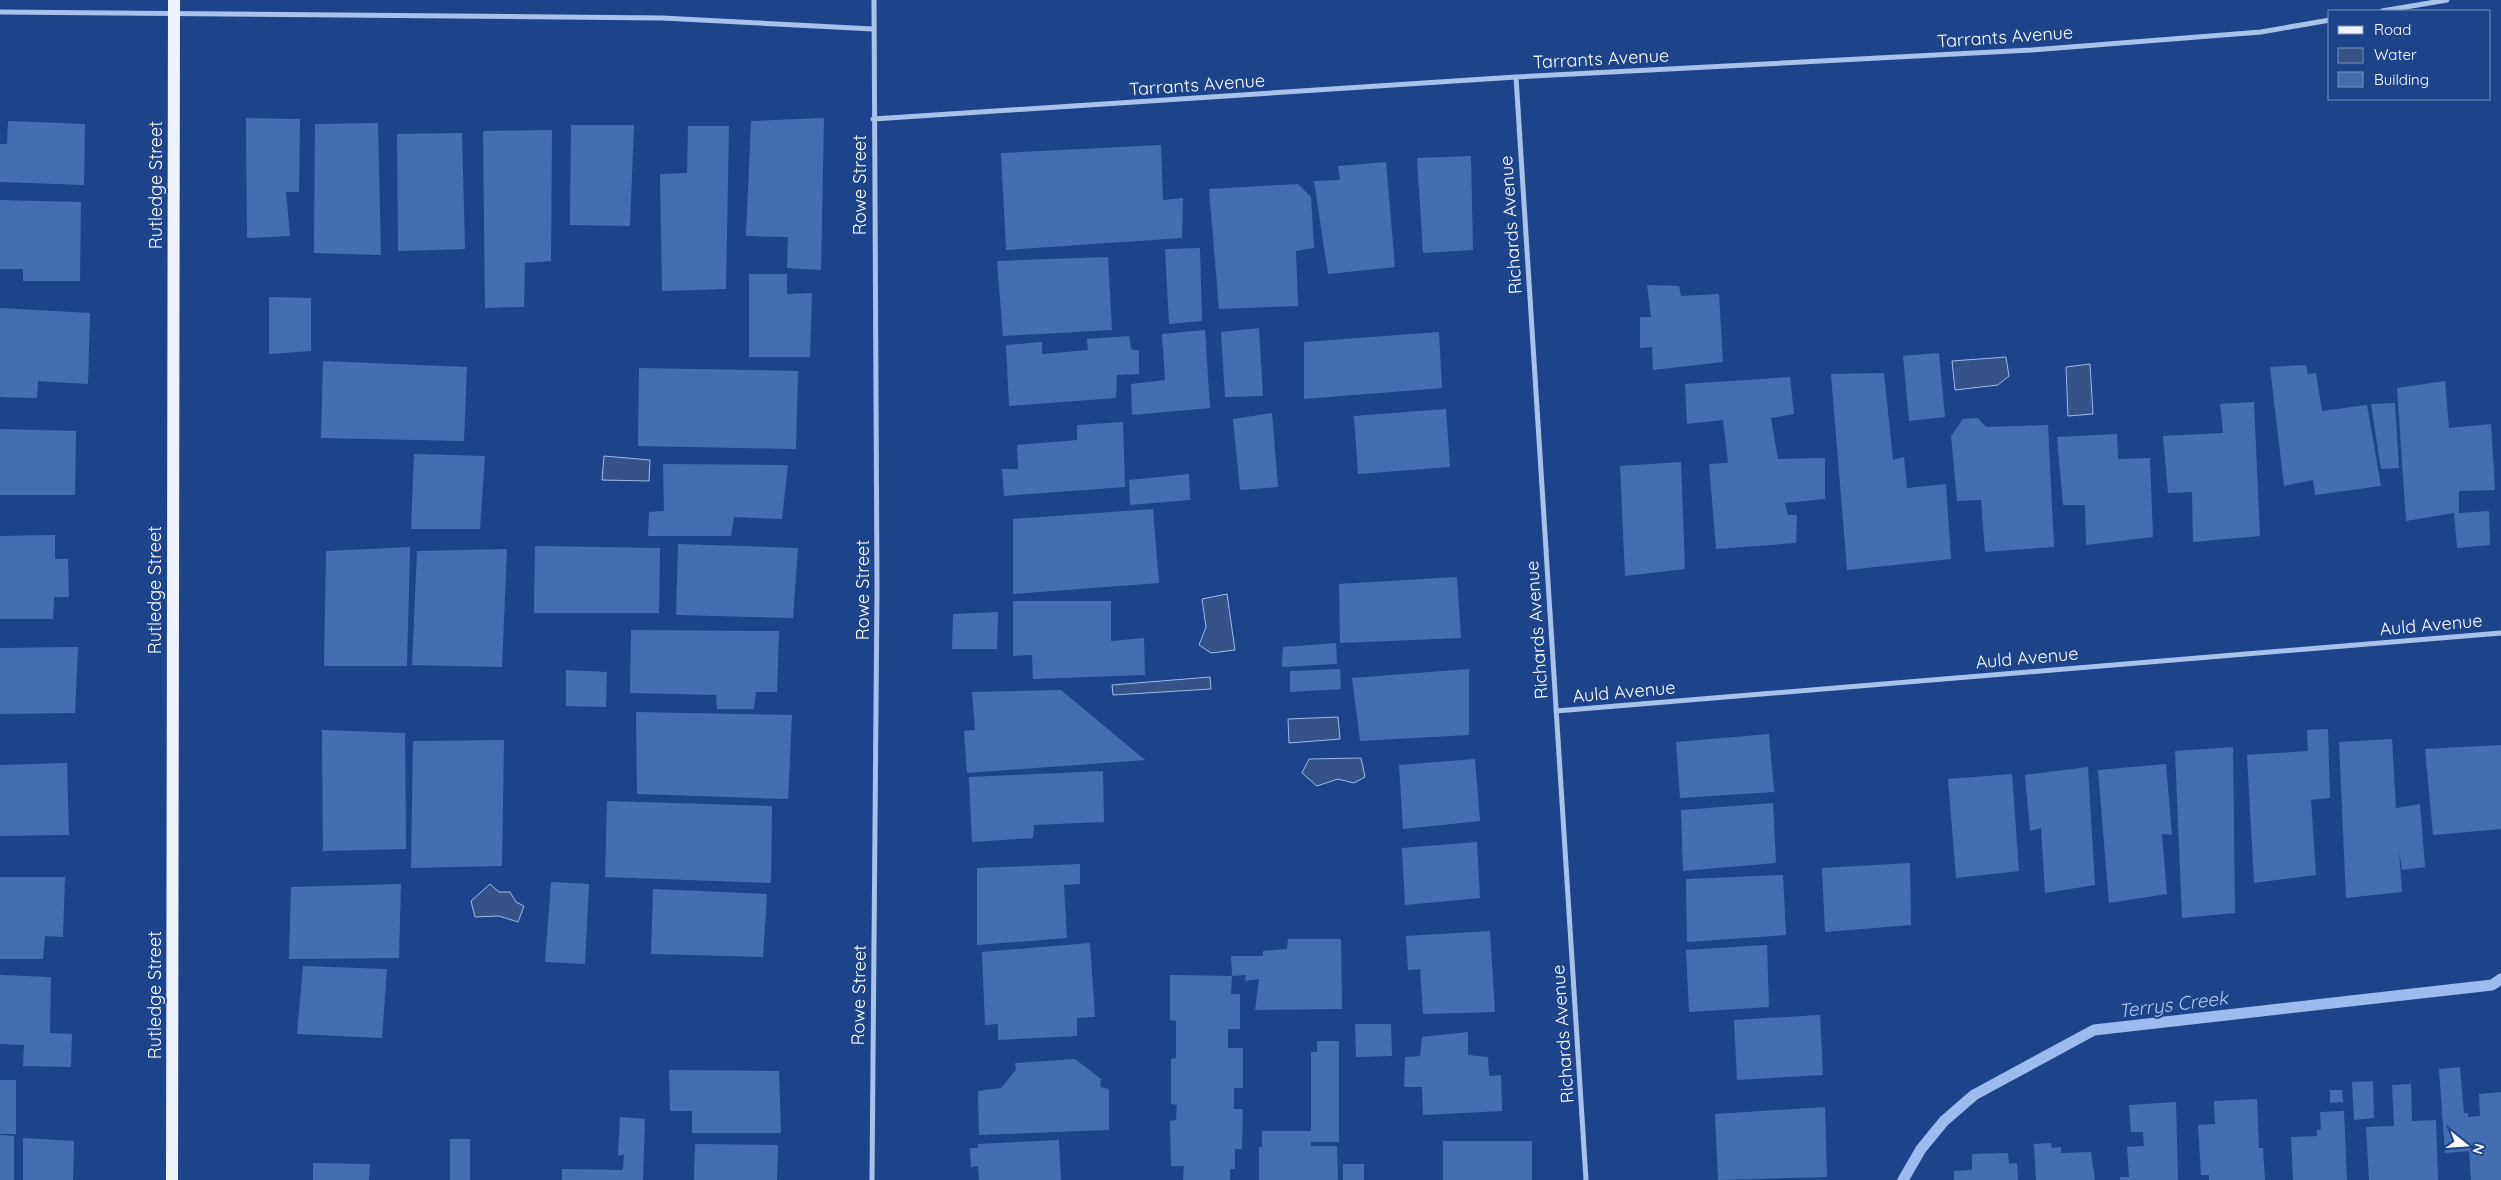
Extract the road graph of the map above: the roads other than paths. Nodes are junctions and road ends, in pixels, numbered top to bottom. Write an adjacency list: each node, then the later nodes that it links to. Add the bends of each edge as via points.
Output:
1 (874, 0): 7 (street, Rowe Street)
2 (2447, 0): 4 (street)
3 (174, 6): 5 (street); 7 (street, via 662,18); 12 (main road, Rutledge Street)
4 (2388, 10)
5 (0, 12)
6 (2328, 20): 8 (street, Tarrants Avenue, via 2261,32 2031,50)
7 (873, 29): 9 (street, Rowe Street)
8 (1516, 77): 9 (street, Tarrants Avenue); 11 (street, Richards Avenue)
9 (873, 119): 13 (street, Rowe Street, via 877,590)
10 (2501, 633): 11 (street, Auld Avenue)
11 (1556, 711): 14 (street, Richards Avenue)
12 (172, 1180)
13 (872, 1180)
14 (1586, 1180)

